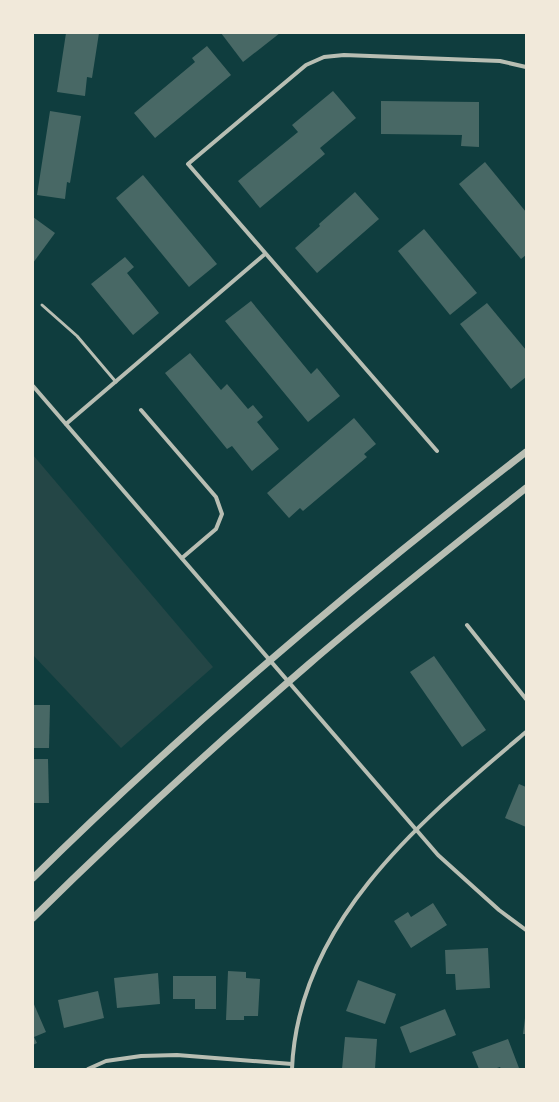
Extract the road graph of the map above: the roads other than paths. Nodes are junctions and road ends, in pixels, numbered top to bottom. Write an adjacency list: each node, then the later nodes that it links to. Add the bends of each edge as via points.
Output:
1 (526, 67): 2 (street, via 500,61 344,55 324,57 306,64 188,164)
2 (265, 254): 4 (street); 8 (street)
3 (42, 305): 4 (lane, via 77,336)
4 (116, 382): 7 (street)
5 (33, 386): 7 (street)
6 (142, 410): 11 (street, via 216,497 222,514 216,528)
7 (66, 424): 11 (street)
8 (437, 451)
9 (526, 452): 13 (street, via 394,556)
10 (526, 488): 14 (street, via 406,583)
11 (182, 558): 13 (street)
12 (467, 625): 15 (street)
13 (270, 660): 14 (street); 18 (street, via 87,825)
14 (289, 682): 17 (street); 19 (street, via 107,845)
15 (526, 699)
16 (526, 732): 17 (street, via 441,804)
17 (416, 830): 20 (street, via 468,884); 21 (street, via 395,851 354,902 327,945 308,988 295,1034)
18 (33, 878)
19 (33, 918)
20 (526, 930)
21 (292, 1067): 22 (street, via 163,1056 106,1061)
22 (88, 1069)

